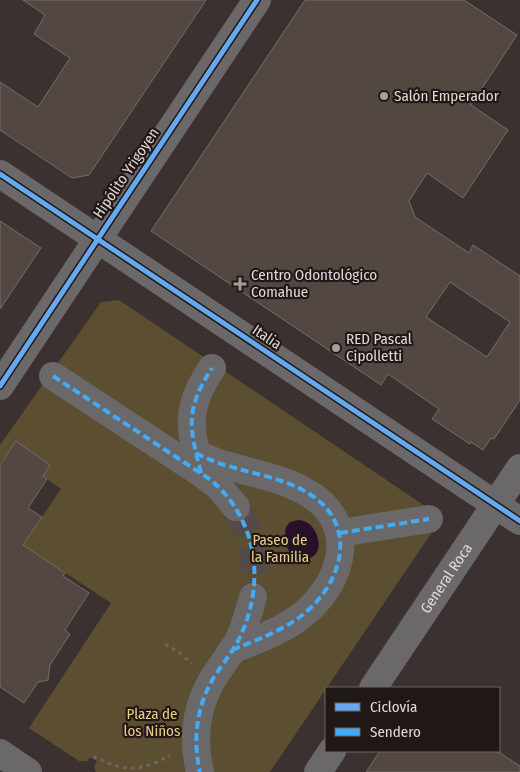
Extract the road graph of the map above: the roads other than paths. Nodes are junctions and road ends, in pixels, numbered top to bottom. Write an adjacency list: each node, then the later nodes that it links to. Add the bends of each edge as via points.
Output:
1 (257, 0): 3 (street, Hipólito Yrigoyen)
2 (0, 174): 3 (street, Italia)
3 (98, 239): 6 (street, Hipólito Yrigoyen); 9 (street, Italia)
4 (212, 368): 7 (street, via 199,388 192,410 192,430)
5 (53, 376): 7 (street)
6 (0, 386)
7 (199, 463): 10 (street); 13 (street, via 231,467 289,484 310,494 333,516)
8 (520, 468): 9 (street, General Roca)
9 (496, 504): 12 (street, Italia); 16 (street, General Roca)
10 (236, 507)
11 (429, 518): 13 (street)
12 (520, 521)
13 (340, 533): 15 (street, via 338,564 327,587 312,606 279,630)
14 (253, 597): 15 (street, via 244,627)
15 (232, 650): 20 (street, via 205,694 198,716 196,739)
16 (374, 687)
17 (331, 752): 21 (street)
18 (0, 753): 19 (street)
19 (28, 772)
20 (200, 772)
21 (318, 772)

